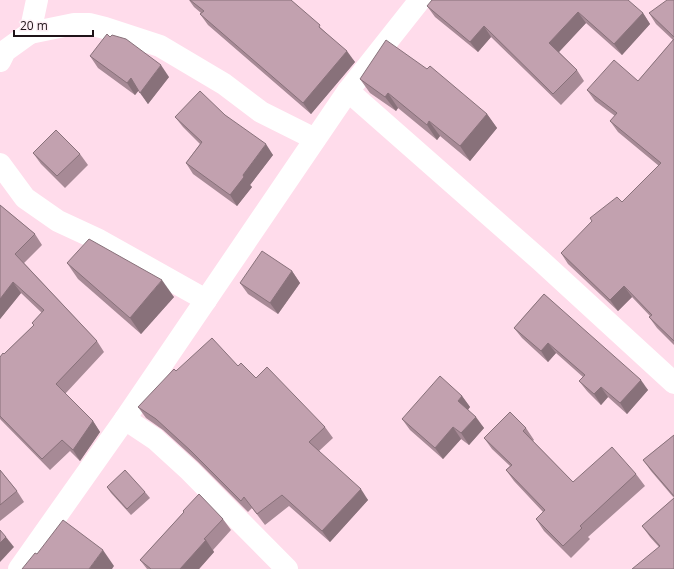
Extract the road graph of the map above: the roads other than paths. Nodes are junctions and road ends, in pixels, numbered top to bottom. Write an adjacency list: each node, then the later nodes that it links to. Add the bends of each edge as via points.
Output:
1 (37, 0): 3 (street)
2 (420, 0): 5 (street)
3 (30, 33): 4 (street); 6 (street, via 74,24 89,24 160,46 224,84 262,112)
4 (2, 53)
5 (348, 91): 6 (street); 9 (street, via 540,260)
6 (315, 139): 8 (street)
7 (0, 164): 8 (street, via 25,198 58,221 99,240)
8 (206, 300): 10 (street)
9 (674, 383)
10 (125, 419): 11 (street); 12 (street, via 155,439 190,471)
11 (19, 569)
12 (287, 569)

